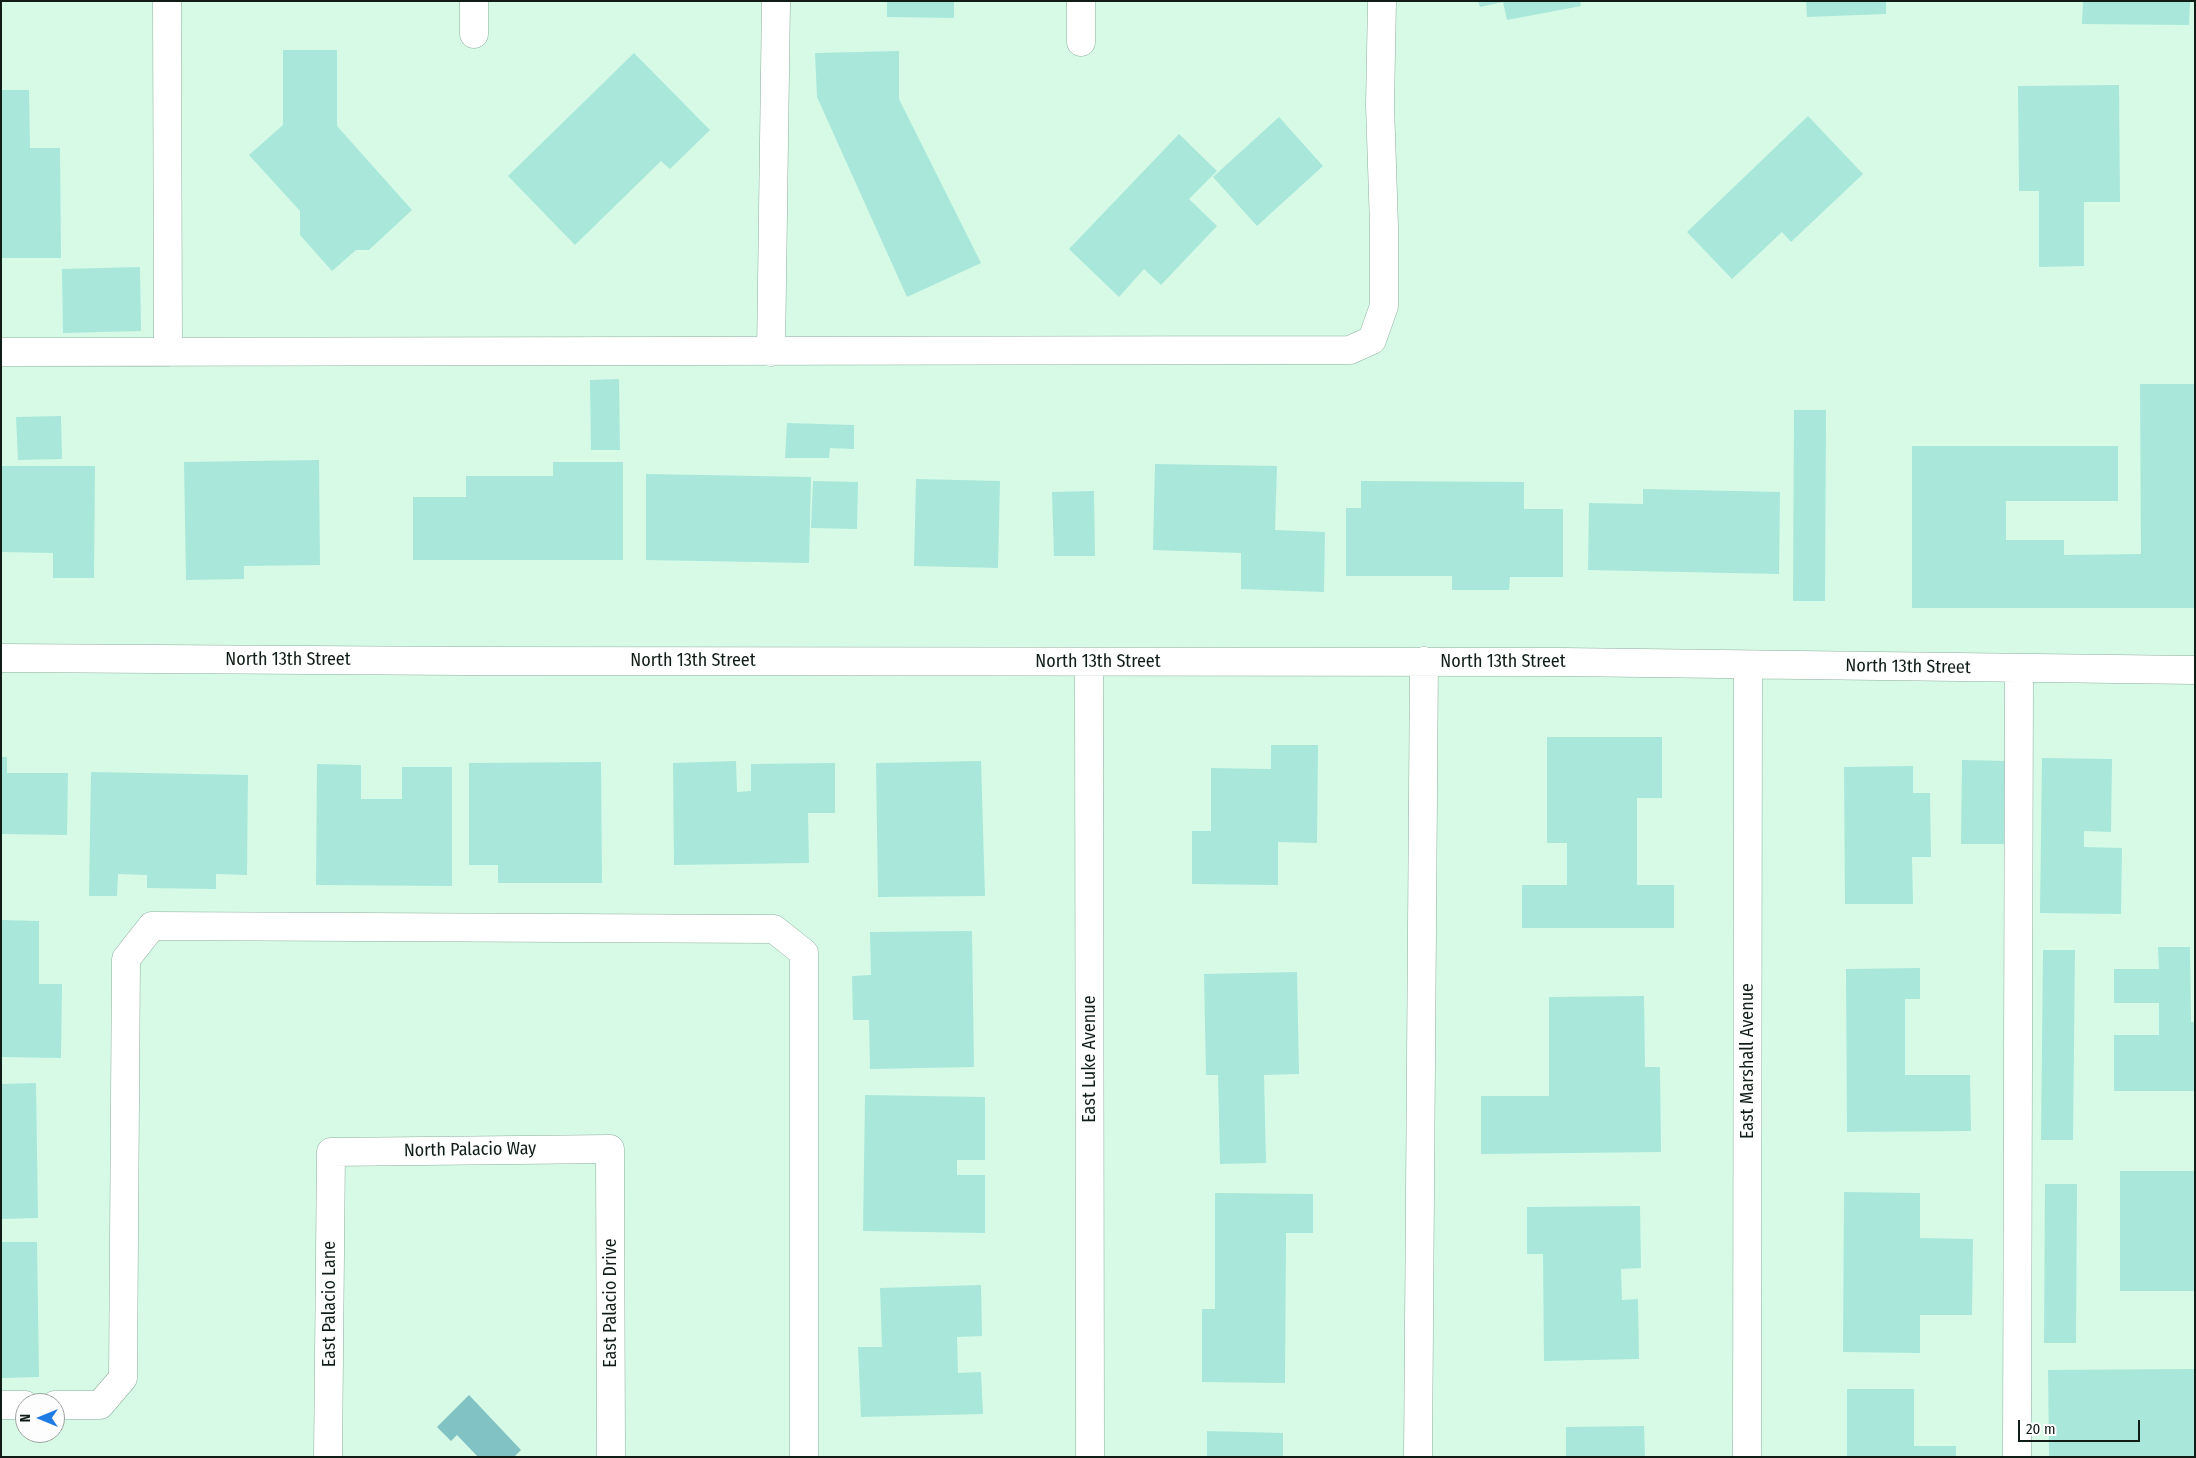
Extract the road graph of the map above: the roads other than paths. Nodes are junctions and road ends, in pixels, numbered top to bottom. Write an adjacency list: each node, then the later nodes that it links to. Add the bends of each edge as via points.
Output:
1 (167, 1): 9 (street)
2 (474, 1): 6 (street)
3 (776, 1): 10 (street)
4 (1081, 1): 7 (street)
5 (1382, 1): 10 (street, via 1380,105 1384,306 1372,340 1350,350)
6 (474, 34)
7 (1081, 42)
8 (1, 352): 9 (street)
9 (168, 352): 10 (street)
10 (771, 352)
11 (1, 658): 13 (street, North 13th Street)
12 (1424, 661): 13 (street, North 13th Street); 14 (street, North 13th Street); 26 (street)
13 (1089, 662): 25 (street, East Luke Avenue)
14 (1748, 665): 15 (street, North 13th Street); 27 (street, East Marshall Avenue)
15 (2019, 668): 16 (street, North 13th Street); 28 (street)
16 (2195, 670)
17 (610, 1149): 18 (street, North Palacio Way); 23 (street, East Palacio Drive)
18 (331, 1152): 22 (street, East Palacio Lane)
19 (1, 1405): 20 (street)
20 (15, 1405)
21 (65, 1405): 24 (street, via 100,1405 123,1378 126,959 152,926 774,929 804,953)
22 (328, 1457)
23 (611, 1457)
24 (804, 1457)
25 (1090, 1457)
26 (1418, 1457)
27 (1747, 1457)
28 (2017, 1457)

